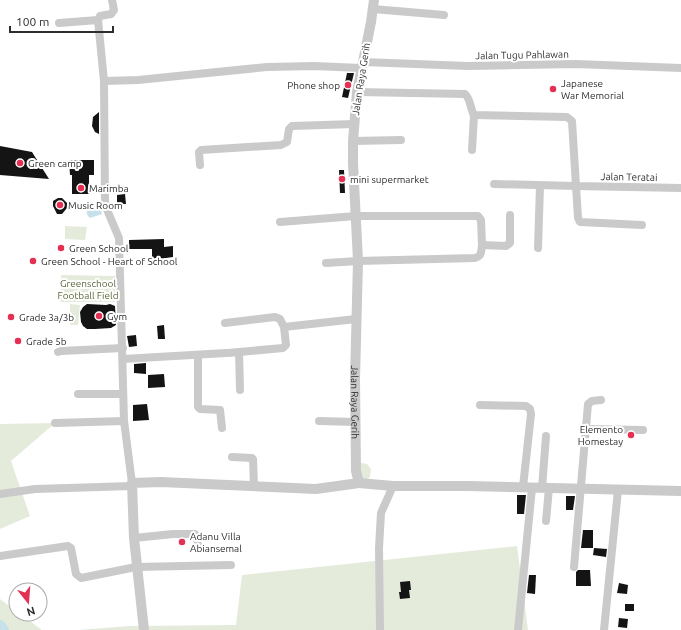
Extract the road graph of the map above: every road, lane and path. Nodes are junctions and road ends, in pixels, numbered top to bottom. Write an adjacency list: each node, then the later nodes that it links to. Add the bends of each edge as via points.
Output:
1 (112, 0): 4 (street, via 113,13 100,16)
2 (374, 4): 3 (street); 6 (street, Jalan Raya Gerih)
3 (444, 15)
4 (98, 20): 5 (street); 8 (street)
5 (60, 23)
6 (362, 65): 7 (street, Jalan Tugu Pahlawan, via 576,64); 8 (street, Jalan Tugu Pahlawan, via 267,66); 9 (street, Jalan Raya Gerih)
7 (681, 68)
8 (104, 81): 31 (street, via 105,205 119,238)
9 (357, 92): 10 (street, via 465,94); 11 (street, Jalan Raya Gerih)
10 (474, 115): 14 (street); 18 (street, via 570,118)
11 (354, 124): 12 (street, Jalan Raya Gerih); 15 (street, via 292,126 288,129 287,142 281,145 201,150)
12 (353, 140): 13 (street); 21 (street, Jalan Raya Gerih)
13 (401, 140)
14 (472, 150)
15 (200, 165)
16 (494, 184): 17 (street, Jalan Teratai)
17 (540, 186): 18 (street, Jalan Teratai); 25 (street)
18 (576, 186): 19 (street, Jalan Teratai); 23 (street, via 580,222)
19 (681, 188)
20 (510, 215): 24 (street, via 509,245)
21 (356, 216): 22 (street); 24 (street, via 478,216 481,220); 26 (street, Jalan Raya Gerih)
22 (280, 222)
23 (642, 225)
24 (482, 245): 26 (street, via 480,256 475,258)
25 (538, 248)
26 (358, 260): 27 (street); 28 (street, Jalan Raya Gerih)
27 (326, 263)
28 (356, 319): 30 (street); 43 (street, Jalan Raya Gerih)
29 (225, 322): 30 (street, via 275,317 280,319)
30 (284, 327): 33 (street, via 285,348)
31 (123, 348): 32 (street); 35 (street)
32 (58, 352)
33 (239, 352): 34 (street); 36 (street)
34 (198, 355): 35 (street); 45 (street, via 198,407 220,410)
35 (123, 359): 38 (street)
36 (240, 390)
37 (78, 394): 38 (street)
38 (123, 394): 41 (street)
39 (601, 400): 46 (street, via 588,404)
40 (480, 405): 54 (street, via 526,406 530,409)
41 (124, 421): 44 (street); 51 (street)
42 (320, 421): 43 (street)
43 (356, 422): 50 (street, Jalan Raya Gerih, via 356,471)
44 (55, 423)
45 (222, 428)
46 (586, 429): 47 (street); 55 (street)
47 (643, 430)
48 (546, 436): 54 (street)
49 (232, 457): 52 (street, via 253,459)
50 (359, 483): 52 (street, via 316,489); 53 (street)
51 (132, 484): 52 (street, via 161,482); 58 (street, via 35,489); 60 (street)
52 (254, 486)
53 (393, 486): 54 (street); 67 (street, via 381,513)
54 (537, 488): 55 (street); 59 (street); 68 (street)
55 (580, 489): 56 (street); 65 (street)
56 (618, 490): 57 (street); 69 (street)
57 (681, 491)
58 (0, 494)
59 (546, 521)
60 (134, 538): 61 (street, via 195,534); 64 (street)
61 (198, 547)
62 (0, 556): 64 (street, via 68,546 71,548 76,574 81,578)
63 (231, 566): 64 (street)
64 (136, 567): 66 (street)
65 (574, 567)
66 (144, 630)
67 (380, 630)
68 (518, 630)
69 (604, 630)

